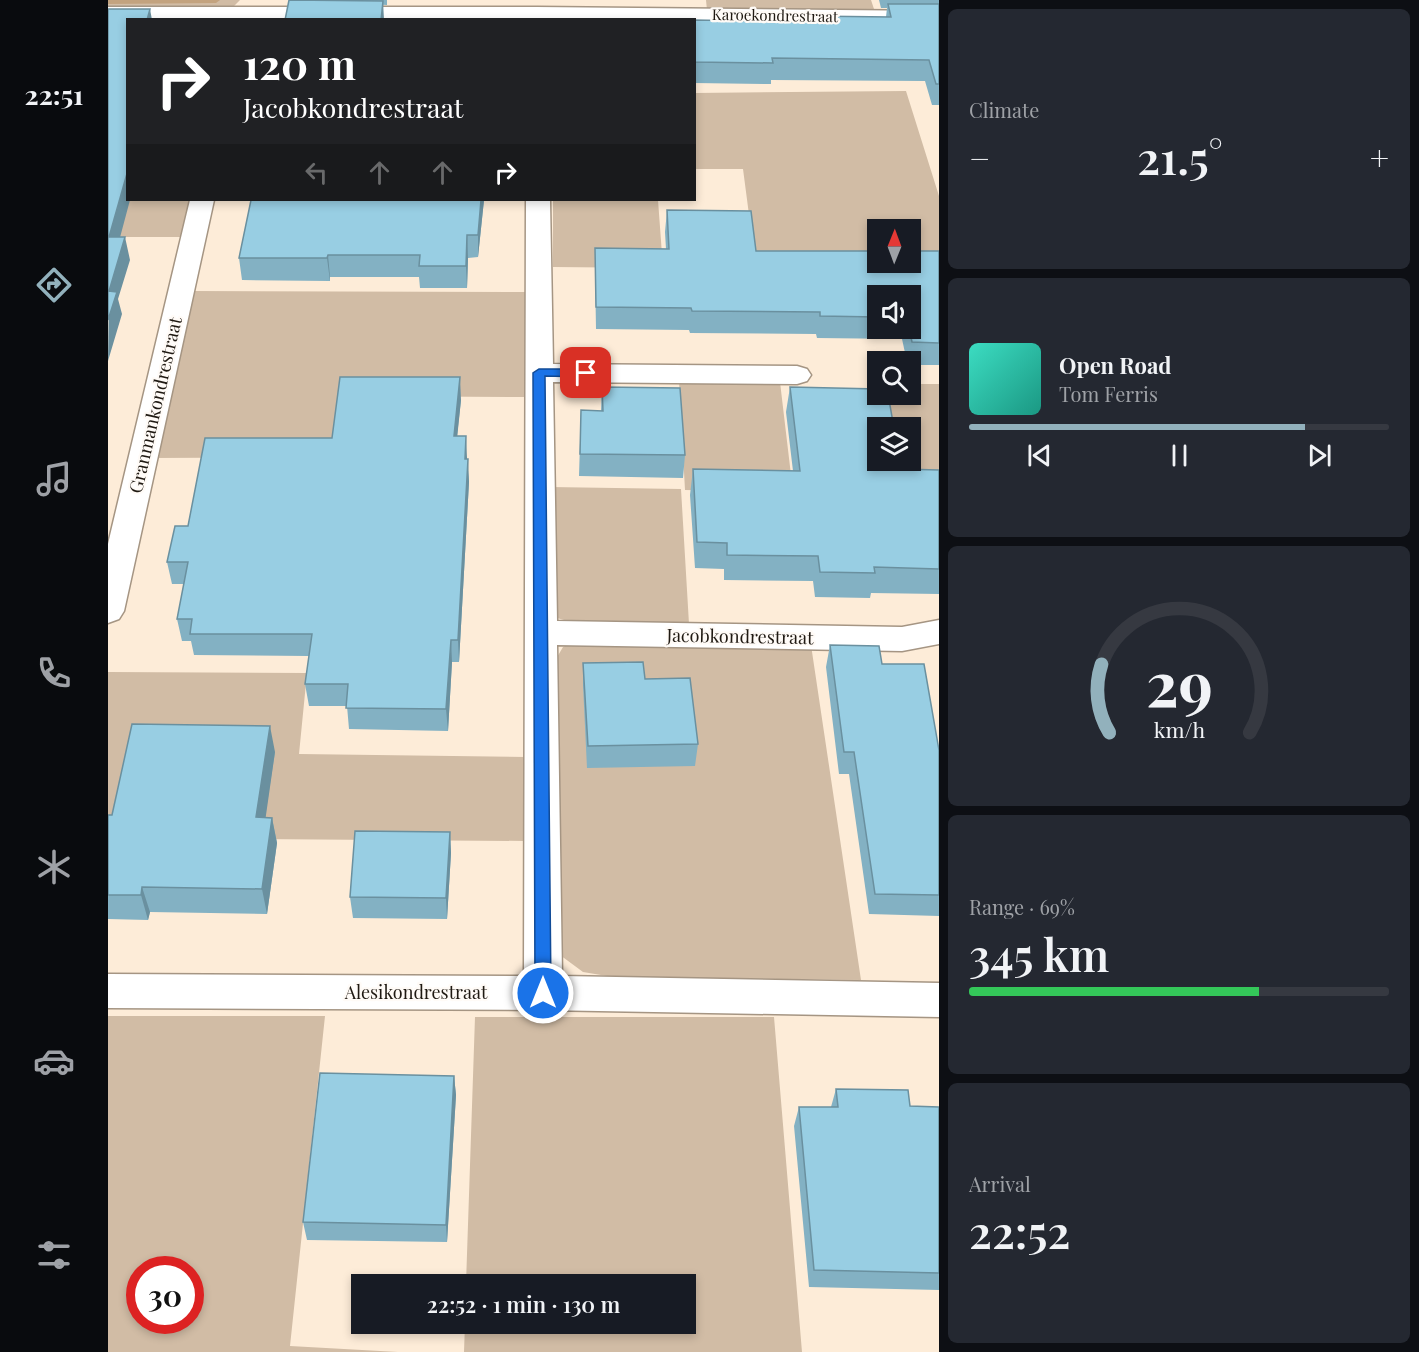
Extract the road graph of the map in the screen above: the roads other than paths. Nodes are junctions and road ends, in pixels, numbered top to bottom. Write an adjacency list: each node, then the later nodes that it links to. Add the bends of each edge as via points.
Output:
1 (245, 11): 2 (street, Karoekondrestraat); 3 (street, Karoekondrestraat)
2 (537, 11): 4 (street, Karoekondrestraat)
3 (108, 13)
4 (939, 17)
5 (202, 201): 9 (street, Granmankondrestraat)
6 (538, 201): 7 (street)
7 (539, 373): 8 (street); 11 (street)
8 (797, 375)
9 (108, 611)
10 (939, 632): 11 (street, Jacobkondrestraat, via 902,639)
11 (541, 633): 13 (street)
12 (108, 991): 13 (street, Alesikondrestraat)
13 (543, 993): 14 (street, Alesikondrestraat)
14 (939, 1000)

